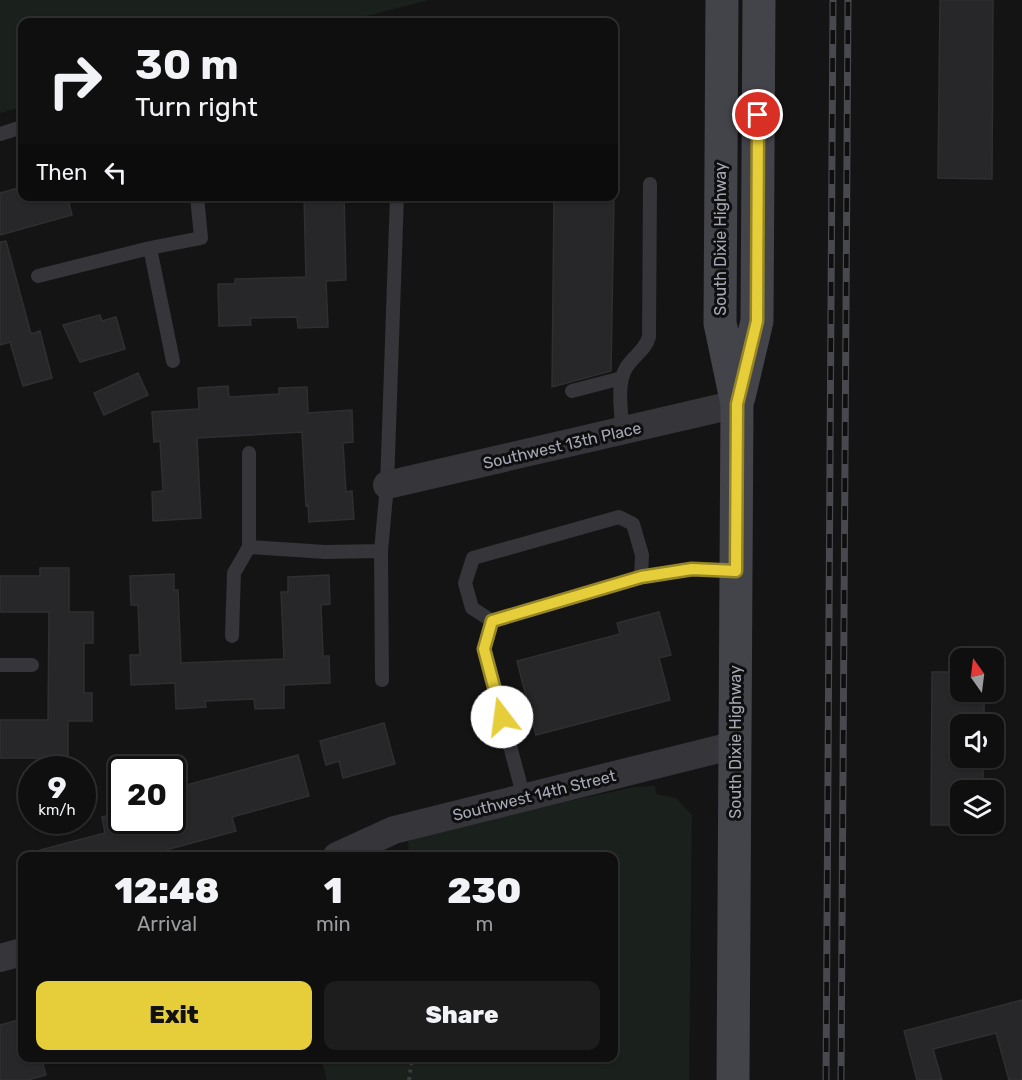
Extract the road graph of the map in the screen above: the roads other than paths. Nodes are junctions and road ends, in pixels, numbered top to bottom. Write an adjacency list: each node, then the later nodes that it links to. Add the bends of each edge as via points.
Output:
1 (722, 0): 13 (main road, South Dixie Highway, via 720,323)
2 (759, 0): 13 (main road, South Dixie Highway, via 757,321)
3 (18, 129): 4 (lane)
4 (0, 134)
5 (650, 184): 11 (lane, via 649,337)
6 (197, 201): 8 (lane, via 201,238)
7 (398, 201): 16 (lane)
8 (150, 248): 9 (lane); 10 (lane)
9 (38, 276)
10 (173, 361)
11 (622, 378): 12 (lane); 14 (lane)
12 (572, 391)
13 (737, 404): 14 (street, Southwest 13th Place); 19 (main road, South Dixie Highway)
14 (622, 431): 16 (street, Southwest 13th Place)
15 (249, 453): 17 (lane)
16 (387, 485): 18 (lane)
17 (249, 547): 18 (lane, via 325,552); 22 (lane, via 234,573)
18 (381, 550): 25 (lane)
19 (736, 571): 20 (lane, via 692,569); 26 (main road, South Dixie Highway)
20 (641, 577): 21 (lane); 21 (lane, via 642,555 633,524 619,517 473,558 465,583 472,608)
21 (492, 621): 27 (lane, via 484,649)
22 (232, 636)
23 (0, 665): 24 (lane)
24 (32, 665)
25 (382, 680)
26 (735, 745): 27 (street, Southwest 14th Street); 31 (main road, South Dixie Highway)
27 (524, 798): 28 (street, Southwest 14th Street, via 394,830)
28 (346, 852)
29 (18, 953): 30 (street)
30 (0, 958)
31 (733, 1080)

